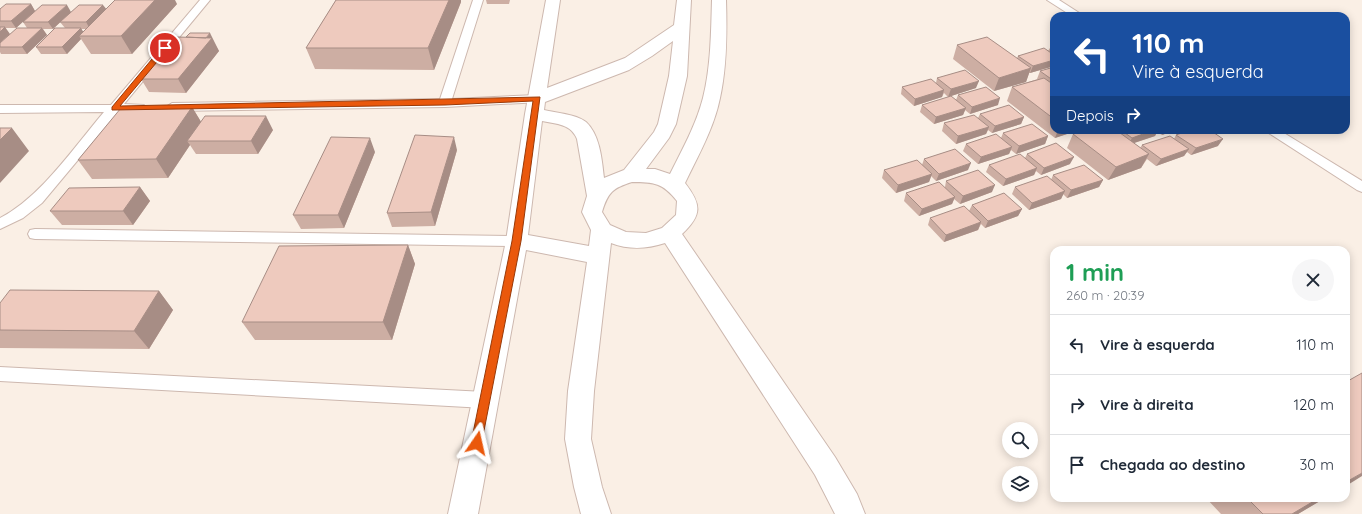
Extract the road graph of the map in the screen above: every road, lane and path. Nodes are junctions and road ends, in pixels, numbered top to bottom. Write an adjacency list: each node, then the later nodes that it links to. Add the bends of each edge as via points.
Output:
1 (205, 0): 11 (lane)
2 (478, 0): 9 (lane)
3 (553, 0): 10 (street)
4 (684, 0): 8 (street)
5 (719, 0): 15 (street, via 714,86 702,128)
6 (1052, 0): 7 (lane)
7 (1072, 12)
8 (681, 27): 10 (street, via 645,54 622,66 558,89); 14 (street, via 678,76 667,124)
9 (445, 102): 10 (lane); 11 (lane)
10 (536, 107): 17 (street, via 579,126 587,138); 22 (street)
11 (114, 108): 12 (lane); 18 (lane, via 36,200 18,215)
12 (0, 109)
13 (1276, 134): 16 (lane)
14 (631, 175): 15 (street, via 655,176); 17 (street, via 611,182)
15 (675, 184): 21 (street, via 687,200 686,218)
16 (1362, 187)
17 (596, 194): 19 (street, via 592,212)
18 (0, 224)
19 (602, 230): 21 (street, via 623,239 647,241); 23 (street)
20 (35, 234): 22 (lane)
21 (670, 234): 28 (street, via 825,466)
22 (517, 241): 23 (street); 25 (street)
23 (600, 256): 27 (street, via 580,391 578,440)
24 (0, 374): 25 (lane)
25 (485, 400): 26 (street)
26 (464, 514)
27 (596, 514)
28 (850, 514)

